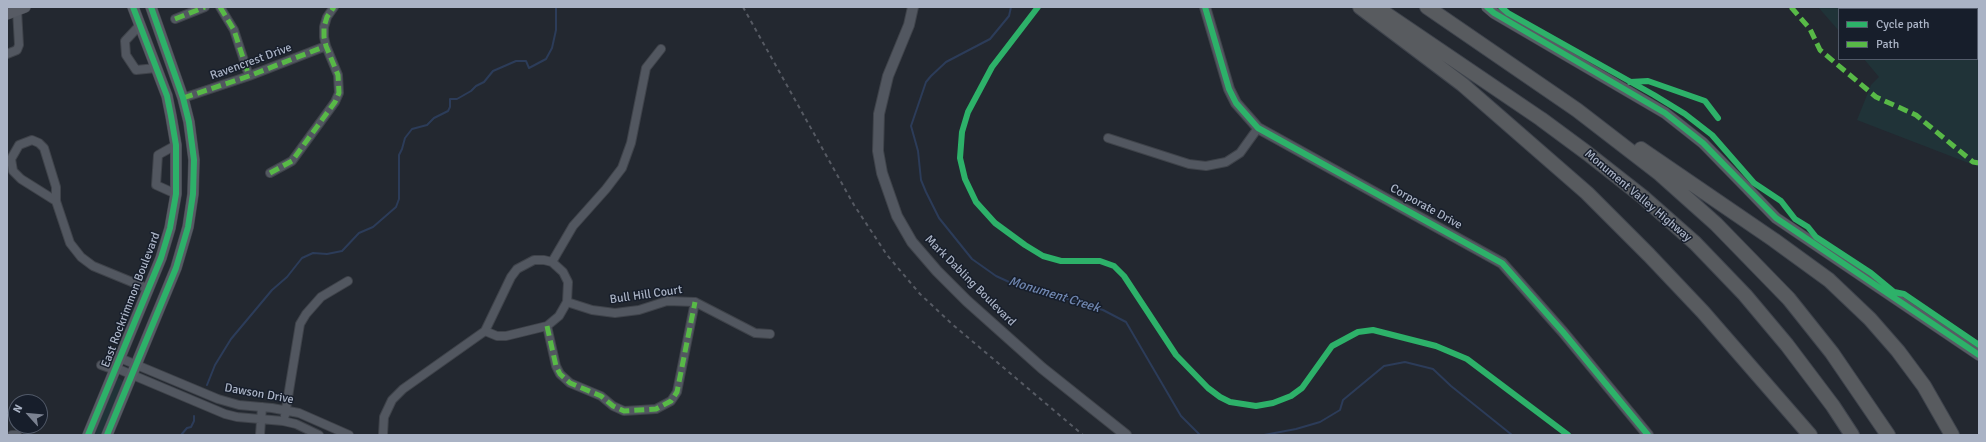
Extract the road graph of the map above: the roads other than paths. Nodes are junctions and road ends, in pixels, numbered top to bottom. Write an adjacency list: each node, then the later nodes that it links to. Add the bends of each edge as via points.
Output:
1 (134, 7): 14 (main road, East Rockrimmon Boulevard)
2 (152, 7): 21 (main road)
3 (205, 7): 13 (street)
4 (220, 7): 19 (street, via 234,30)
5 (334, 7): 15 (street, via 324,27)
6 (914, 7): 56 (street, Mark Dabling Boulevard, via 888,76 878,114 878,151 882,173 897,216 912,242 967,301 1042,368)
7 (1205, 7): 22 (street, Corporate Drive, via 1229,89 1236,103)
8 (1360, 7): 58 (highway, via 1462,84 1587,193 1703,312)
9 (1376, 7): 59 (highway, Monument Valley Highway, via 1581,148 1643,197 1695,243 1745,295 1787,345)
10 (1427, 7): 20 (highway)
11 (1486, 7): 36 (main road, via 1665,113 1703,143 1776,218)
12 (16, 11): 17 (street, via 19,45 17,50)
13 (175, 19)
14 (140, 25): 18 (main road, East Rockrimmon Boulevard); 18 (street, via 126,40 126,55 136,70)
15 (326, 46): 19 (street, Ravencrest Drive); 25 (street, via 338,75 339,93 292,161)
16 (661, 49): 28 (street, via 646,68 631,143 622,168 573,226)
17 (7, 54)
18 (156, 68): 24 (main road, East Rockrimmon Boulevard, via 167,96)
19 (249, 76): 21 (street, Ravencrest Drive)
20 (1553, 94): 60 (highway, via 1660,174 1716,224 1766,274 1832,353); 61 (highway, via 1677,172 1829,280 1870,319 1898,351 1924,386)
21 (183, 98): 38 (main road, via 194,160 188,228 176,268)
22 (1258, 128): 23 (street, via 1240,153 1226,162 1206,166 1189,164); 57 (street, Corporate Drive, via 1502,263)
23 (1108, 138)
24 (176, 145): 26 (main road, East Rockrimmon Boulevard); 26 (street, via 158,155 156,185)
25 (270, 173)
26 (176, 194): 30 (main road, East Rockrimmon Boulevard, via 170,228)
27 (56, 201): 27 (street, via 56,187 44,148 32,140 20,145 11,159 13,171); 30 (street, via 70,243 81,257 93,266)
28 (552, 262): 31 (street, via 564,272 568,282); 34 (street, via 534,260 517,269)
29 (348, 281): 43 (street, via 321,297 300,324)
30 (149, 289): 37 (main road, East Rockrimmon Boulevard)
31 (567, 302): 32 (street, Bull Hill Court, via 592,310 615,313 639,310 667,301); 33 (street, via 558,316)
32 (695, 302): 33 (street, via 677,392 671,401 656,410 624,412 601,396 570,383 556,366); 35 (street, Bull Hill Court, via 755,334)
33 (547, 326): 34 (street, via 506,336 497,336)
34 (485, 331): 55 (street, via 403,389 387,408 383,421)
35 (770, 334)
36 (1979, 355)
37 (120, 358): 38 (street, Dawson Drive); 40 (main road, East Rockrimmon Boulevard)
38 (137, 364): 41 (main road); 42 (street, Dawson Drive, via 218,400)
39 (102, 365): 40 (street, Dawson Drive)
40 (115, 369): 41 (street, Dawson Drive); 49 (main road, East Rockrimmon Boulevard)
41 (132, 375): 44 (street, Dawson Drive, via 225,414); 50 (main road)
42 (262, 407): 43 (street, Dawson Drive); 44 (street)
43 (286, 410): 45 (street); 46 (street, Dawson Drive, via 299,413)
44 (261, 419): 45 (street, Dawson Drive); 51 (street)
45 (283, 421): 52 (street, Dawson Drive)
46 (328, 427): 53 (street); 54 (street, Dawson Drive)
47 (12, 435): 48 (street)
48 (17, 435)
49 (88, 435)
50 (107, 435)
51 (260, 435)
52 (319, 435)
53 (324, 435)
54 (349, 435)
55 (383, 435)
56 (1126, 435)
57 (1648, 435)
58 (1810, 435)
59 (1852, 435)
60 (1888, 435)
61 (1952, 435)

